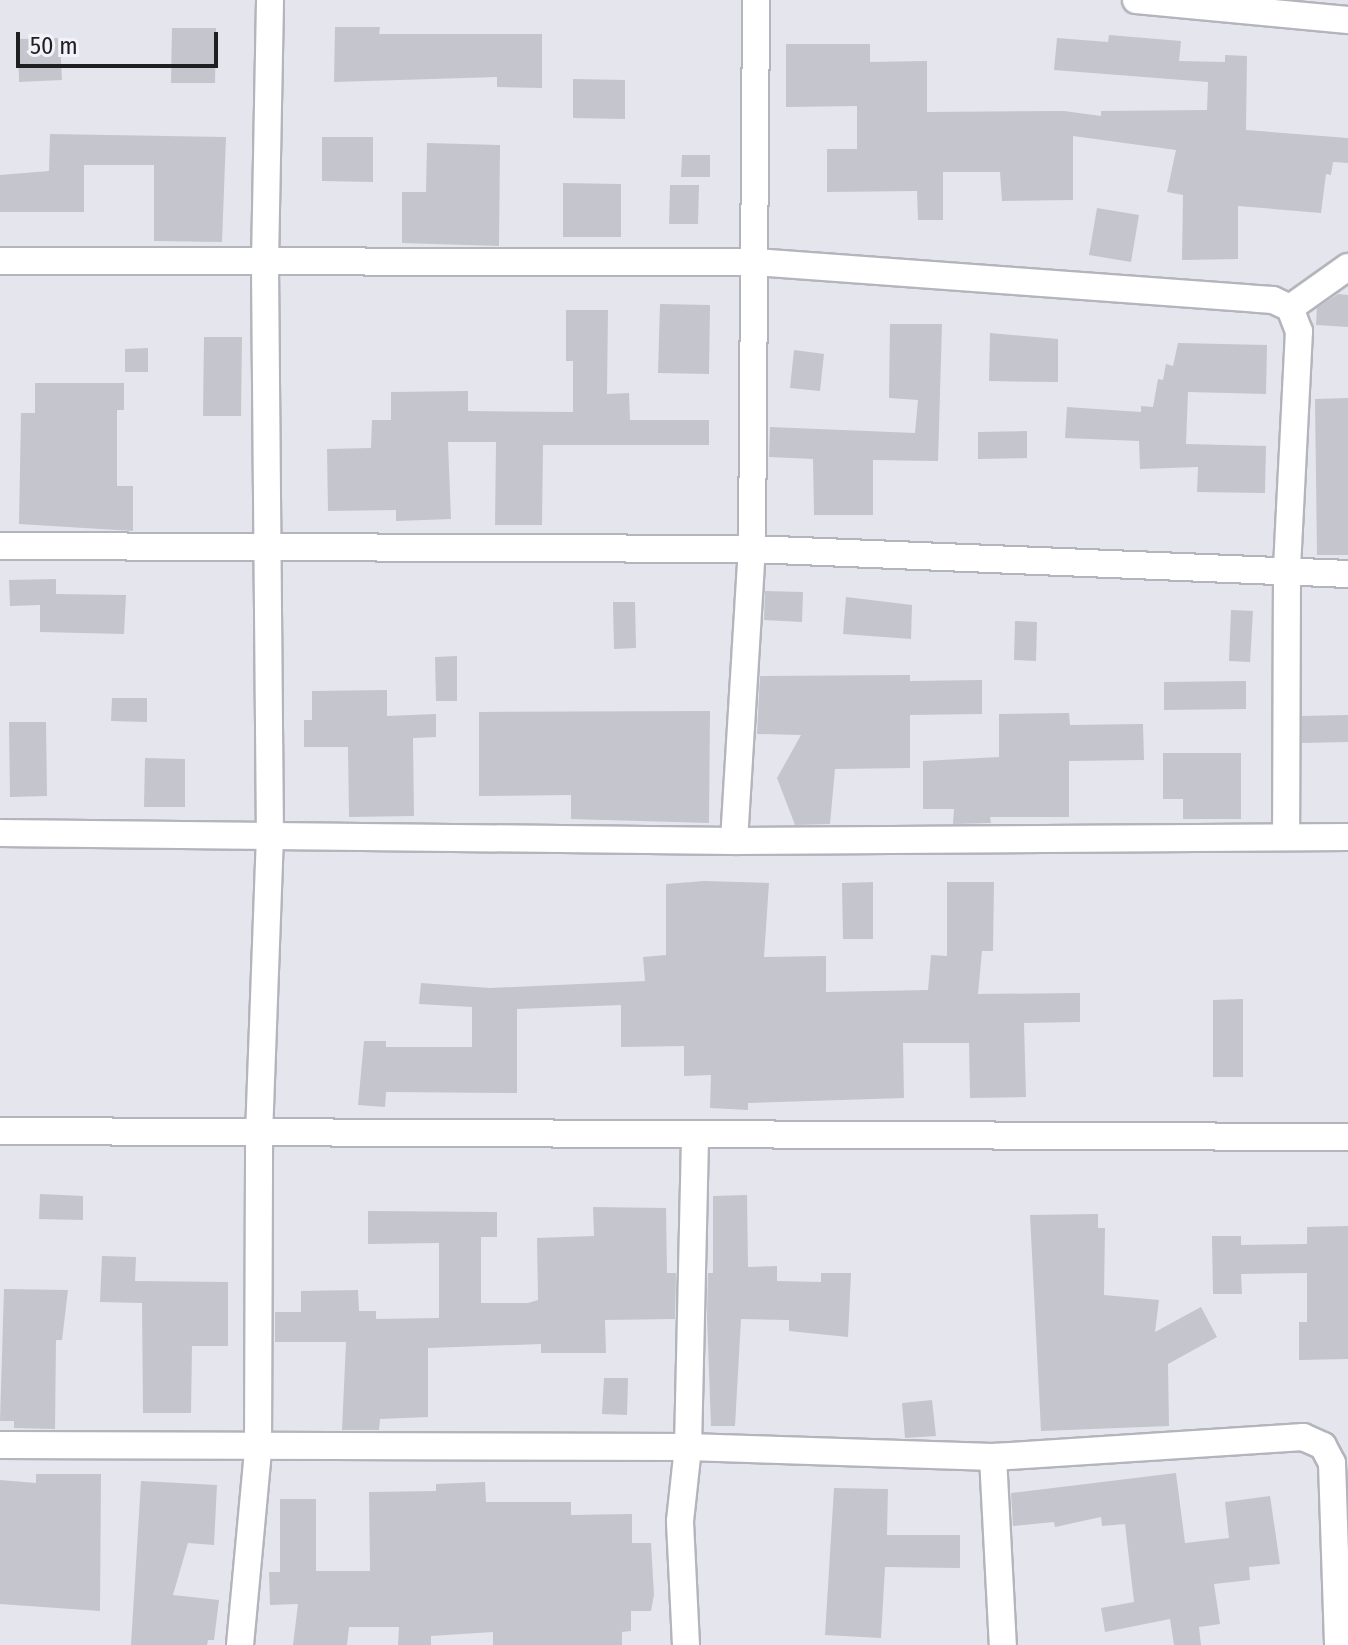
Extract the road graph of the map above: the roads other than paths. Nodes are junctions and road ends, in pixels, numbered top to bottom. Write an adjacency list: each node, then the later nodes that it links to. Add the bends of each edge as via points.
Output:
1 (270, 0): 6 (street)
2 (756, 0): 7 (street)
3 (1136, 0): 4 (street)
4 (1348, 20)
5 (0, 261): 6 (street)
6 (265, 262): 7 (street); 10 (street)
7 (755, 262): 9 (street, via 1273,300); 12 (street)
8 (1348, 267): 9 (street)
9 (1290, 308): 13 (street, via 1299,331)
10 (267, 544): 11 (street); 12 (street); 18 (street)
11 (0, 546)
12 (752, 549): 13 (street); 19 (street)
13 (1287, 572): 14 (street); 16 (street)
14 (1348, 574)
15 (0, 833): 18 (street)
16 (1286, 835): 17 (street); 19 (street)
17 (1348, 837)
18 (270, 839): 19 (street); 21 (street)
19 (734, 841)
20 (0, 1131): 21 (street)
21 (259, 1135): 22 (street); 26 (street)
22 (695, 1135): 23 (street); 25 (street)
23 (1348, 1137)
24 (0, 1445): 26 (street)
25 (688, 1447): 26 (street); 27 (street); 29 (street, via 680,1521)
26 (258, 1450): 28 (street)
27 (993, 1457): 30 (street); 31 (street, via 1303,1437 1323,1446 1332,1463)
28 (240, 1645)
29 (686, 1645)
30 (1003, 1645)
31 (1338, 1645)

